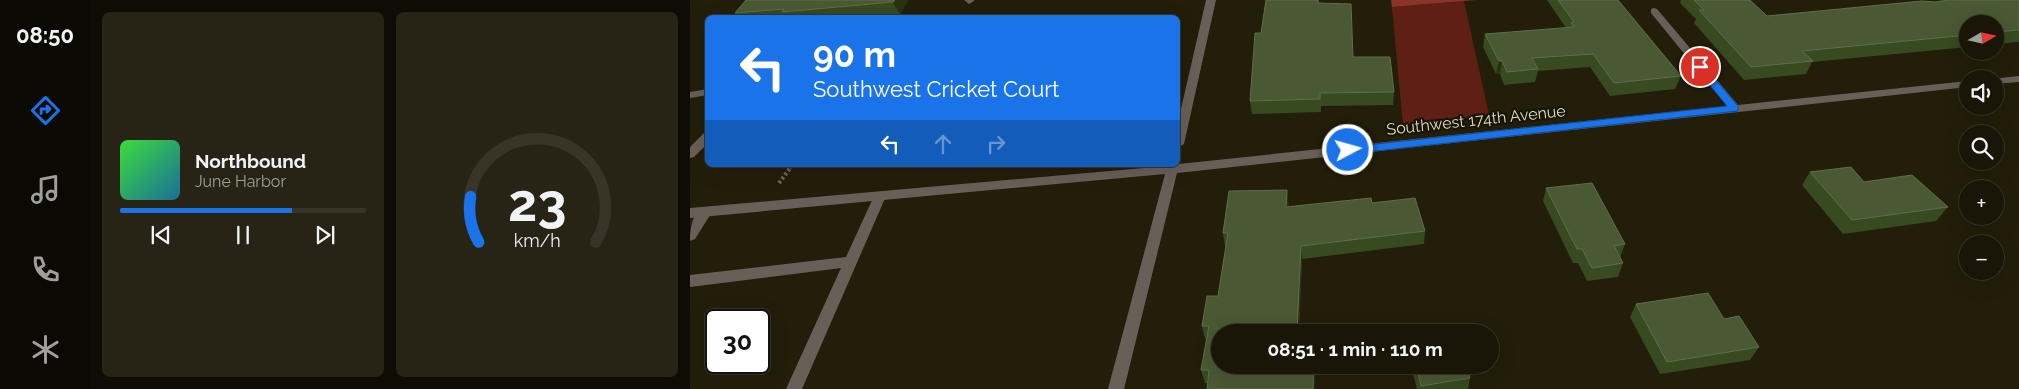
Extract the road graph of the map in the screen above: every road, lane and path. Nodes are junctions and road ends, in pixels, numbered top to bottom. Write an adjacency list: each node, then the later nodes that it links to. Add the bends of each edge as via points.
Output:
1 (1211, 0): 9 (street)
2 (1654, 11): 8 (street)
3 (2019, 79): 4 (street)
4 (2004, 80)
5 (1959, 85): 8 (street, Southwest 174th Avenue)
6 (705, 92): 7 (street)
7 (690, 95)
8 (1735, 109): 12 (street, Southwest 174th Avenue)
9 (1180, 135)
10 (705, 139): 11 (street)
11 (690, 154)
12 (1180, 166)
13 (791, 167): 15 (path)
14 (1172, 167): 16 (street, Southwest 174th Avenue); 23 (street)
15 (777, 185)
16 (880, 196): 17 (street, Southwest 174th Avenue); 20 (street)
17 (706, 212): 18 (street, Southwest 174th Avenue); 19 (street)
18 (690, 213)
19 (690, 236)
20 (850, 262): 21 (street); 22 (street)
21 (690, 280)
22 (794, 389)
23 (1116, 389)

